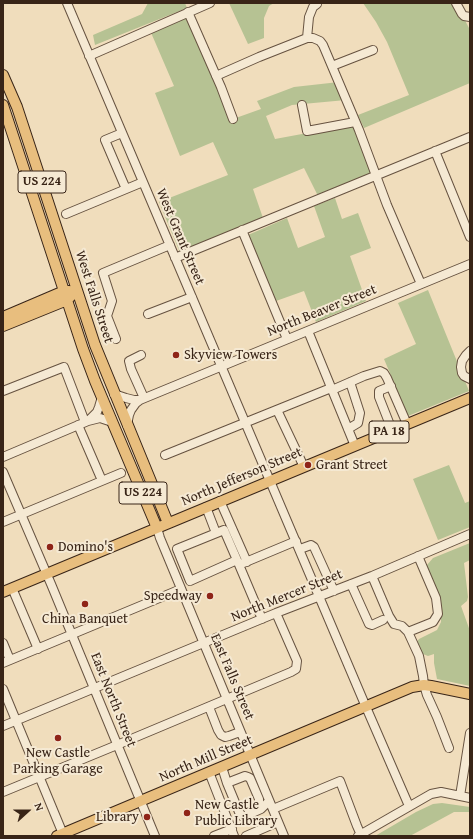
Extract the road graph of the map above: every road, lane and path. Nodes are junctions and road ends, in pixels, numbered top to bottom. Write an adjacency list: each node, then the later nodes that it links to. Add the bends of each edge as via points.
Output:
1 (67, 3): 9 (street, West Grant Street)
2 (210, 3): 5 (street)
3 (456, 3): 6 (street, via 464,16)
4 (317, 4): 7 (street, via 309,17)
5 (188, 12): 9 (street); 12 (street)
6 (470, 17)
7 (307, 38): 10 (street, via 320,41); 12 (street)
8 (373, 50): 10 (street)
9 (89, 56): 17 (street, West Grant Street)
10 (332, 66): 16 (street)
11 (3, 75): 30 (main road, West Falls Street / US 224, via 17,107)
12 (216, 76): 15 (street)
13 (3, 105): 31 (main road, West Falls Street / US 224)
14 (302, 105): 16 (street, via 307,131)
15 (233, 119)
16 (355, 122): 20 (street)
17 (122, 133): 21 (street, West Grant Street); 22 (street, via 106,140)
18 (470, 137): 19 (street)
19 (435, 151): 20 (street); 25 (street)
20 (376, 176): 24 (street); 29 (street)
21 (143, 182): 22 (street); 26 (street, West Grant Street)
22 (126, 189): 23 (street)
23 (66, 214)
24 (242, 230): 27 (street); 40 (street)
25 (470, 237)
26 (170, 245): 27 (street, West Grant Street); 39 (street, via 102,273 112,301 107,316)
27 (175, 258): 32 (street, West Grant Street)
28 (470, 264): 29 (street, North Beaver Street)
29 (421, 284): 38 (street, North Beaver Street)
30 (77, 291): 31 (main road); 49 (main road, West Falls Street / US 224)
31 (65, 295): 33 (main road); 35 (main road); 36 (main road, West Falls Street / US 224)
32 (192, 297): 34 (street); 43 (street, West Grant Street)
33 (46, 308): 36 (main road, via 66,312); 37 (main road)
34 (148, 314)
35 (3, 317)
36 (73, 320): 50 (main road, West Falls Street / US 224)
37 (3, 326)
38 (308, 331): 40 (street, North Beaver Street); 47 (street)
39 (116, 339)
40 (287, 339): 43 (street, North Beaver Street)
41 (470, 351): 44 (street, via 462,361 461,367 464,376)
42 (141, 355): 51 (street, via 129,361)
43 (221, 366): 51 (street, North Beaver Street); 55 (street, West Grant Street)
44 (470, 379)
45 (350, 382): 46 (street, via 380,371 384,373); 47 (street); 59 (street, via 360,413 358,423)
46 (391, 386): 57 (street); 60 (street, via 379,391 379,397)
47 (332, 390): 53 (street); 59 (street)
48 (3, 391): 56 (street, via 64,367)
49 (114, 394): 51 (street, via 130,400); 58 (main road, West Falls Street / US 224)
50 (102, 397): 54 (main road, West Falls Street / US 224); 56 (street, via 97,412)
51 (142, 399): 58 (street, via 132,408)
52 (469, 400): 57 (main road, North Jefferson Street / PA 18)
53 (277, 410): 55 (street); 64 (street)
54 (112, 422): 56 (street, via 100,418); 74 (main road, West Falls Street / US 224)
55 (245, 422): 62 (street); 68 (street, West Grant Street)
56 (84, 423): 63 (street); 67 (street)
57 (407, 424): 60 (main road, North Jefferson Street / PA 18)
58 (127, 425): 73 (main road, West Falls Street / US 224)
59 (348, 429): 61 (street)
60 (392, 430): 61 (main road, North Jefferson Street / PA 18)
61 (355, 446): 64 (main road, North Jefferson Street / PA 18)
62 (165, 455)
63 (3, 457)
64 (304, 467): 68 (main road, North Jefferson Street / PA 18)
65 (3, 472): 71 (street, East North Street)
66 (121, 473): 71 (street)
67 (100, 476)
68 (270, 481): 69 (main road, North Jefferson Street / PA 18); 77 (street, West Grant Street)
69 (220, 501): 70 (main road, North Jefferson Street / PA 18); 82 (street)
70 (206, 508): 73 (main road, North Jefferson Street / PA 18); 75 (street)
71 (21, 515): 72 (street); 83 (street, East North Street)
72 (3, 522)
73 (168, 523): 74 (main road, North Jefferson Street / PA 18)
74 (157, 528): 81 (street, East Falls Street); 83 (main road, North Jefferson Street / PA 18)
75 (216, 533): 80 (street, via 176,549); 82 (street, via 224,530)
76 (470, 534): 79 (street, North Mercer Street)
77 (296, 541): 78 (street, West Grant Street); 82 (street)
78 (300, 550): 89 (street, via 311,545 314,547); 90 (street, West Grant Street)
79 (418, 556): 85 (street, North Mercer Street); 94 (street, via 436,598 438,614 433,622)
80 (181, 561): 81 (street); 84 (street)
81 (170, 562): 87 (street, East Falls Street)
82 (241, 562): 84 (street, via 190,581); 92 (street)
83 (46, 574): 88 (main road, North Jefferson Street / PA 18); 95 (street, East North Street)
84 (186, 574): 87 (street)
85 (372, 576): 86 (street, North Mercer Street); 94 (street, via 394,624 402,626)
86 (351, 584): 89 (street, North Mercer Street); 93 (street, via 369,624)
87 (180, 586): 95 (street); 97 (street, East Falls Street)
88 (8, 590): 98 (street)
89 (334, 591): 90 (street, North Mercer Street)
90 (319, 597): 91 (street, North Mercer Street); 106 (street, West Grant Street)
91 (276, 614): 92 (street, North Mercer Street); 104 (street, via 297,661 296,669)
92 (262, 619): 97 (street, North Mercer Street)
93 (382, 620)
94 (408, 632): 100 (street, via 419,656)
95 (72, 635): 98 (street); 102 (street, East North Street)
96 (3, 643): 99 (street)
97 (204, 643): 102 (street, North Mercer Street); 104 (street, East Falls Street)
98 (38, 649): 99 (street)
99 (7, 662)
100 (424, 686): 103 (main road); 106 (main road, North Mill Street, via 412,688); 112 (street)
101 (3, 689): 107 (street)
102 (94, 689): 107 (street, North Mercer Street); 111 (street, East North Street)
103 (470, 694)
104 (227, 699): 105 (street); 109 (street, East Falls Street)
105 (209, 707): 109 (street, via 221,735 225,737); 111 (street)
106 (366, 707): 113 (main road, North Mill Street); 123 (street, West Grant Street)
107 (16, 721): 108 (street, North Mercer Street); 116 (street)
108 (3, 726)
109 (240, 732): 113 (street, East Falls Street)
110 (470, 733): 119 (street)
111 (117, 745): 116 (street); 121 (street, East North Street)
112 (449, 748)
113 (250, 755): 114 (main road, North Mill Street); 122 (street, East Falls Street)
114 (222, 767): 115 (main road, North Mill Street); 117 (street)
115 (209, 772): 121 (main road, North Mill Street); 126 (street)
116 (39, 778): 118 (street); 129 (street)
117 (227, 783): 125 (street); 125 (street, via 245,776 250,778 259,799 257,805)
118 (3, 792)
119 (460, 796): 120 (street); 123 (street, via 441,792 431,794)
120 (470, 798)
121 (140, 801): 129 (main road, North Mill Street); 131 (street, East North Street)
122 (269, 801): 124 (street, East Falls Street); 125 (street, via 256,812 243,817)
123 (410, 806): 130 (street)
124 (273, 809): 127 (street, East Falls Street); 130 (street, via 340,781)
125 (240, 813): 126 (street)
126 (228, 820): 128 (street)
127 (278, 822): 133 (street); 134 (street, East Falls Street)
128 (233, 833): 132 (street)
129 (60, 835)
130 (360, 835)
131 (155, 836)
132 (214, 836)
133 (246, 836)
134 (284, 836)

